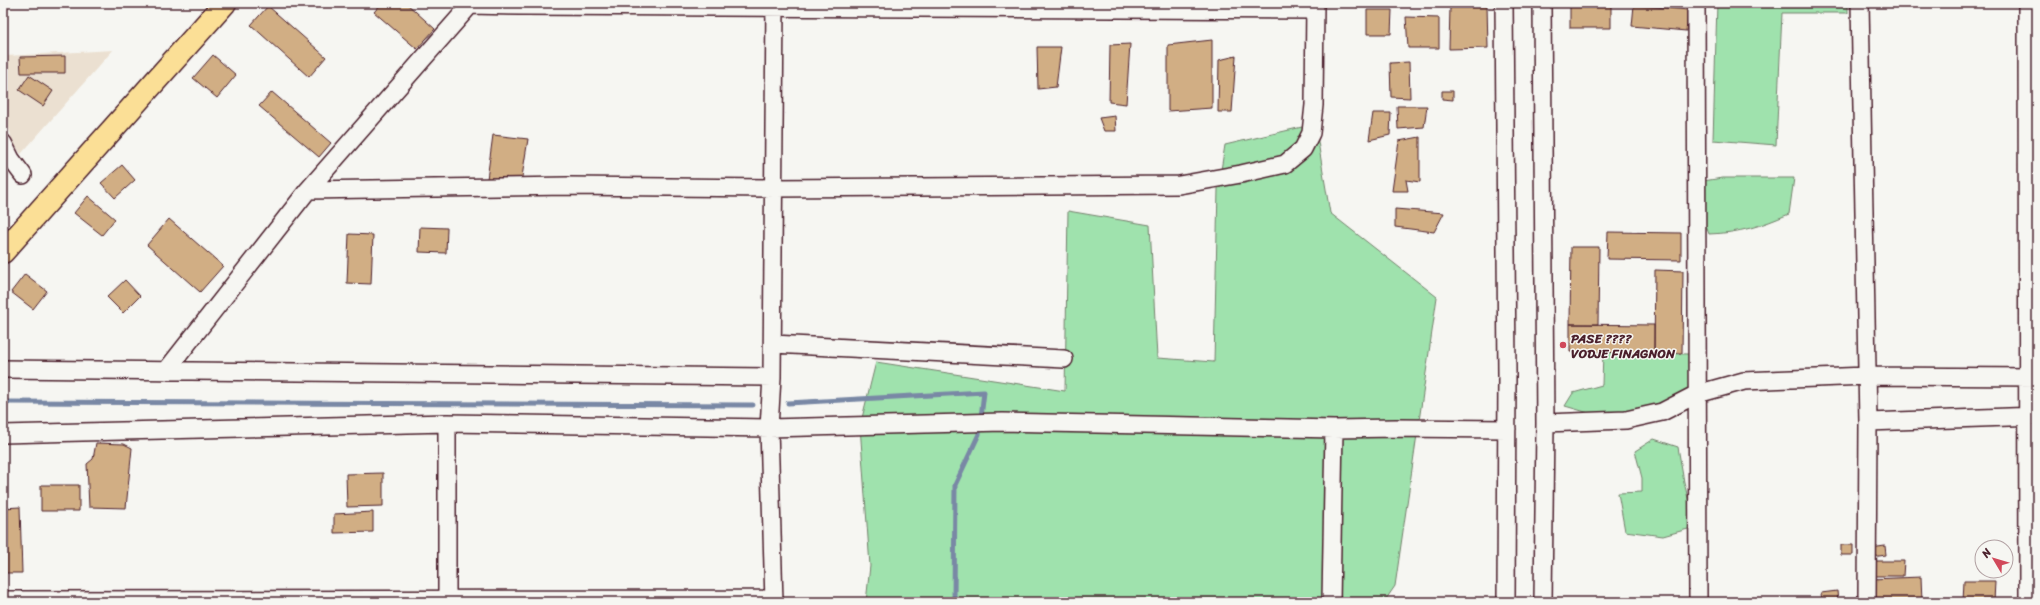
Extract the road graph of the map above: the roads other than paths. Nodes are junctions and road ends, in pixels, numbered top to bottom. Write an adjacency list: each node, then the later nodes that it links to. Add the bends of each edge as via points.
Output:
1 (225, 3): 14 (highway)
2 (1504, 3): 29 (street)
3 (1542, 3): 24 (street)
4 (1696, 3): 22 (street)
5 (1860, 3): 19 (street)
6 (2027, 3): 21 (street)
7 (470, 4): 8 (street); 13 (street)
8 (775, 5): 9 (street); 12 (street)
9 (1315, 6): 12 (street, via 1314,105 1311,133 1303,149 1285,164 1179,185)
10 (3, 143): 11 (street)
11 (23, 175)
12 (774, 188): 13 (street, via 568,186); 15 (street)
13 (308, 190): 18 (street)
14 (3, 252)
15 (772, 344): 16 (street); 20 (street)
16 (1064, 359)
17 (3, 369): 18 (street)
18 (166, 371): 20 (street)
19 (1866, 376): 21 (street); 22 (street, via 1744,381); 25 (street)
20 (772, 377): 27 (street)
21 (2032, 377): 23 (street)
22 (1697, 394): 24 (street, via 1662,412 1626,420); 40 (street)
23 (2032, 416): 25 (street); 42 (street)
24 (1545, 422): 39 (street)
25 (1868, 422): 41 (street)
26 (447, 423): 27 (street); 30 (street); 34 (street)
27 (769, 428): 28 (street, via 1003,422); 36 (street)
28 (1334, 429): 29 (street); 37 (street)
29 (1507, 430): 38 (street)
30 (3, 434)
31 (3, 600): 32 (street)
32 (125, 601): 33 (street)
33 (279, 601): 34 (street)
34 (447, 601): 35 (street)
35 (615, 601): 36 (street)
36 (774, 601)
37 (1331, 602)
38 (1506, 602)
39 (1543, 602)
40 (1698, 602)
41 (1867, 602)
42 (2028, 602)

